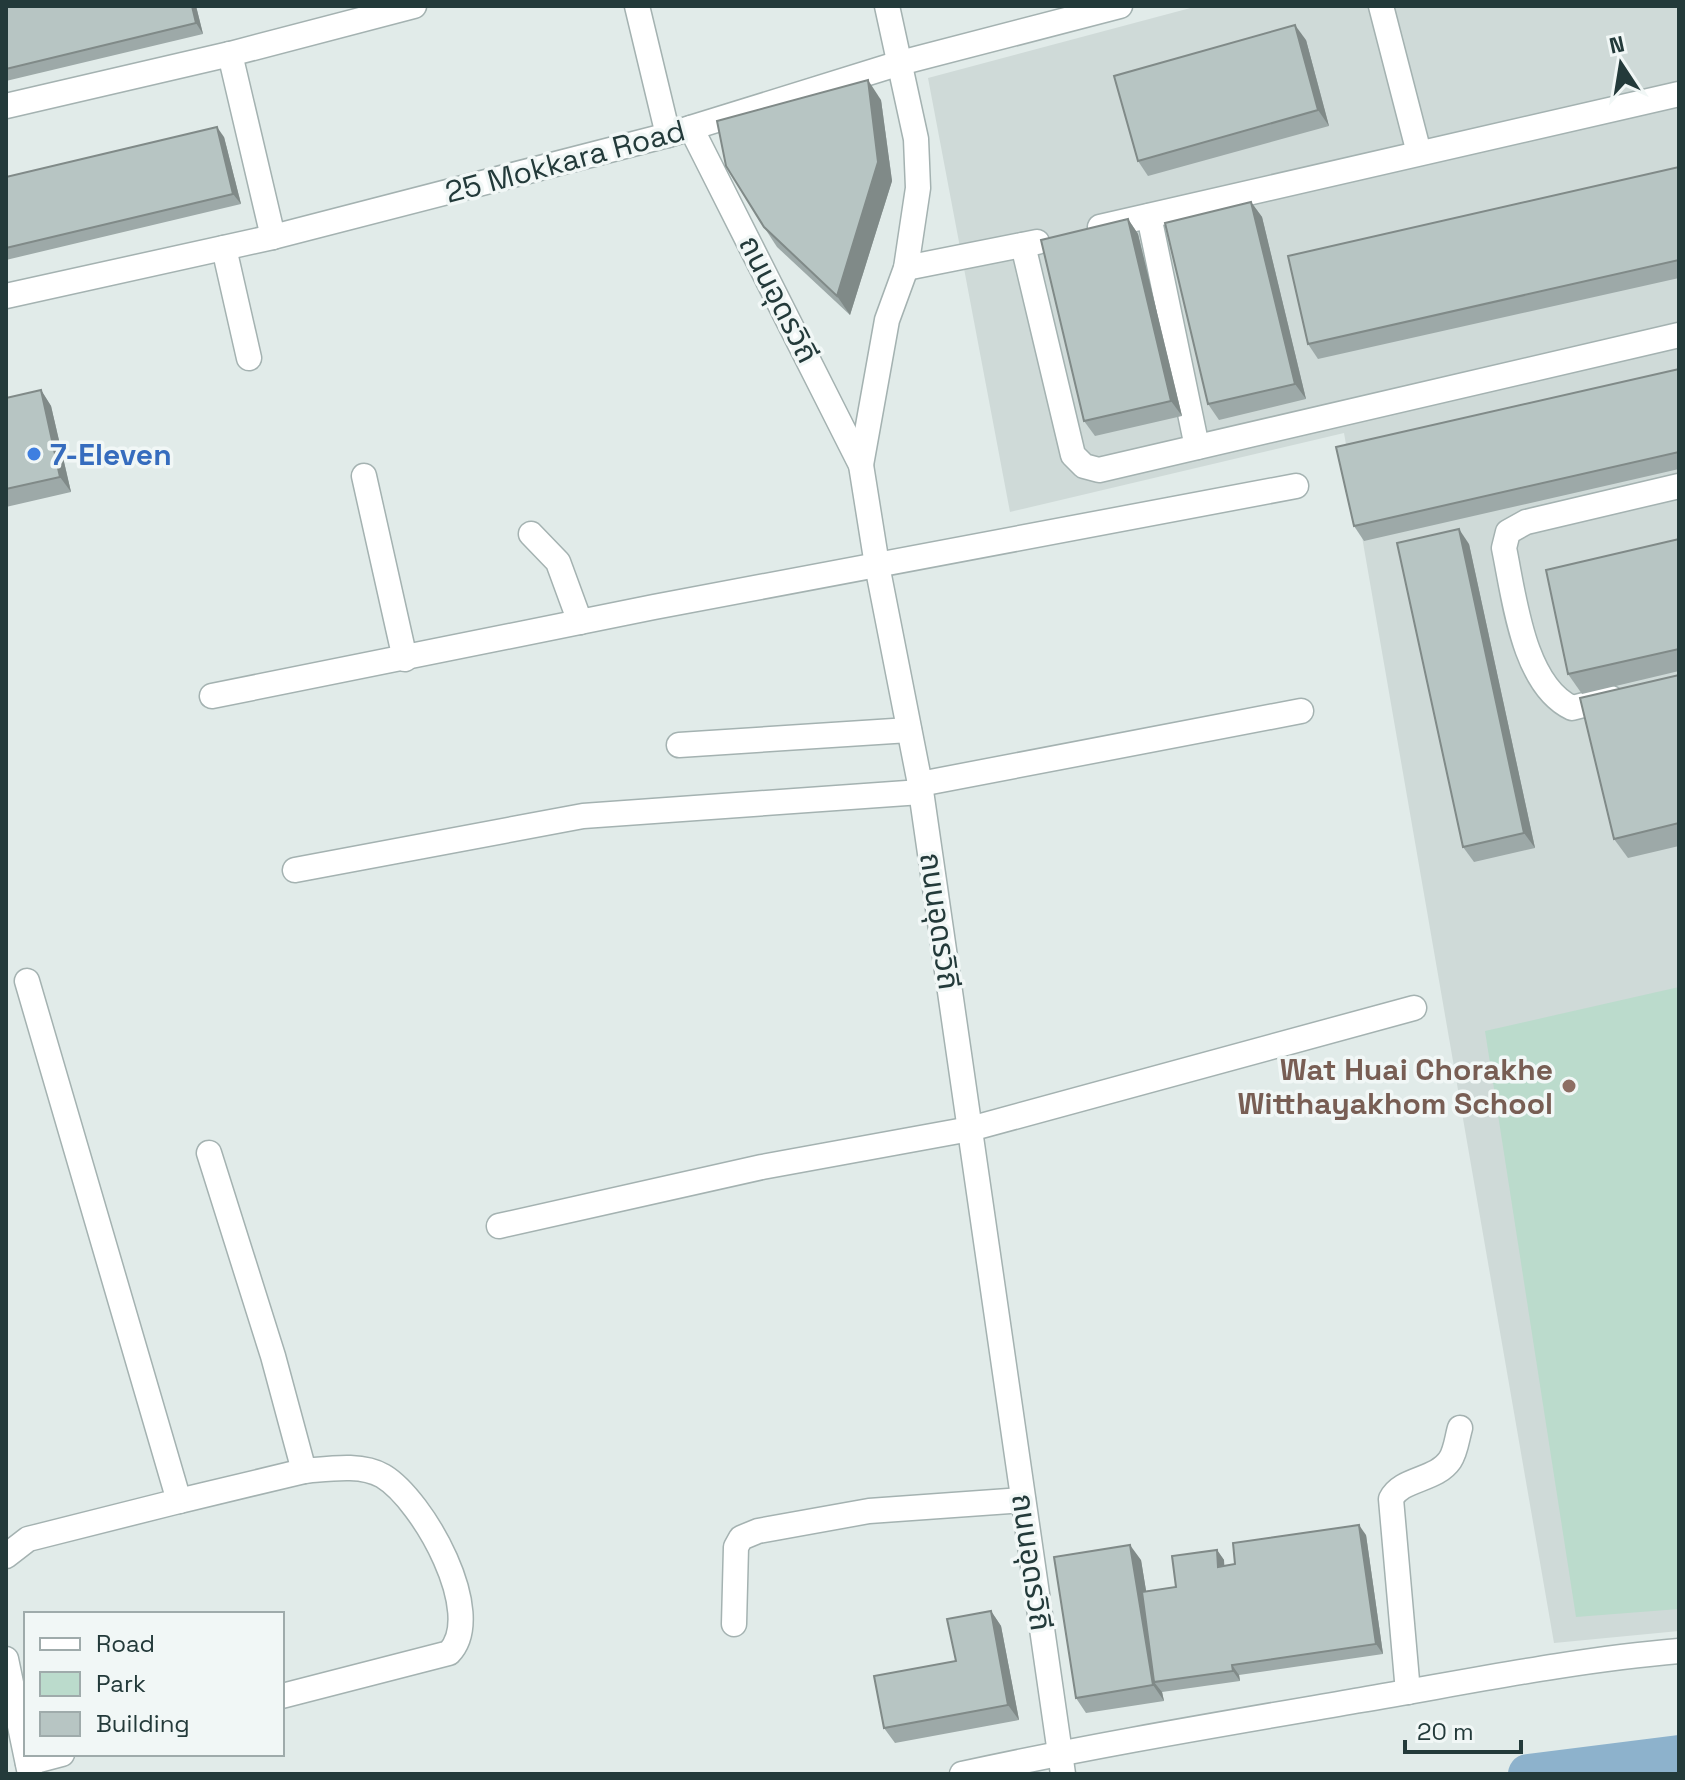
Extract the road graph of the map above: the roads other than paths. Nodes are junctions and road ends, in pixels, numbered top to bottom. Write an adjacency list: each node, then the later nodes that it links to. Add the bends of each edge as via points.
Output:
1 (414, 6): 6 (street)
2 (637, 6): 10 (street, ถนนอุดรวิถี)
3 (887, 6): 7 (street)
4 (1120, 6): 7 (street, 25 Mokkara Road)
5 (1381, 6): 11 (street)
6 (230, 54): 9 (street); 13 (street)
7 (900, 63): 10 (street, 25 Mokkara Road); 16 (street, via 916,139 918,188)
8 (1679, 94): 11 (street)
9 (6, 106)
10 (680, 132): 13 (street, 25 Mokkara Road); 21 (street, ถนนอุดรวิถี)
11 (1419, 153): 12 (street)
12 (1149, 216): 14 (street); 20 (street)
13 (273, 237): 15 (street, 25 Mokkara Road)
14 (1023, 245): 16 (street); 20 (street, via 1073,455 1084,466 1099,470)
15 (224, 248): 17 (street, 25 Mokkara Road); 19 (street)
16 (906, 268): 21 (street, via 887,320)
17 (6, 296)
18 (1679, 335): 20 (street)
19 (249, 358)
20 (1197, 447)
21 (861, 465): 26 (street, ถนนอุดรวิถี)
22 (364, 476): 28 (street)
23 (1296, 486): 26 (street)
24 (1679, 486): 29 (street, via 1526,522 1508,532 1504,548 1535,671 1557,701 1572,708)
25 (531, 534): 27 (street, via 558,562)
26 (877, 565): 27 (street); 32 (street, ถนนอุดรวิถี)
27 (580, 622): 28 (street)
28 (405, 659): 30 (street)
29 (1633, 693)
30 (212, 696)
31 (1301, 711): 34 (street)
32 (909, 730): 33 (street); 34 (street, ถนนอุดรวิถี)
33 (679, 745)
34 (921, 788): 35 (street, via 583,816); 38 (street, ถนนอุดรวิถี)
35 (295, 870)
36 (27, 981): 44 (street)
37 (1414, 1008): 38 (street)
38 (970, 1129): 40 (street, via 748,1169); 43 (street, ถนนอุดรวิถี)
39 (209, 1153): 42 (street)
40 (499, 1226)
41 (1460, 1428): 49 (street, via 1447,1465 1437,1475 1396,1491 1391,1499)
42 (304, 1471): 44 (street); 50 (street, via 345,1468 381,1475 406,1494 439,1546 456,1589 461,1629 458,1644 449,1653)
43 (1023, 1500): 46 (street, via 869,1511 741,1538 736,1547); 53 (street, ถนนอุดรวิถี)
44 (179, 1501): 45 (street, via 28,1539)
45 (6, 1556)
46 (734, 1624)
47 (1679, 1651): 49 (street)
48 (6, 1659): 51 (street)
49 (1408, 1692): 53 (street)
50 (284, 1695)
51 (24, 1744)
52 (57, 1756): 54 (street)
53 (1061, 1763): 55 (street)
54 (29, 1768)
55 (962, 1774)

